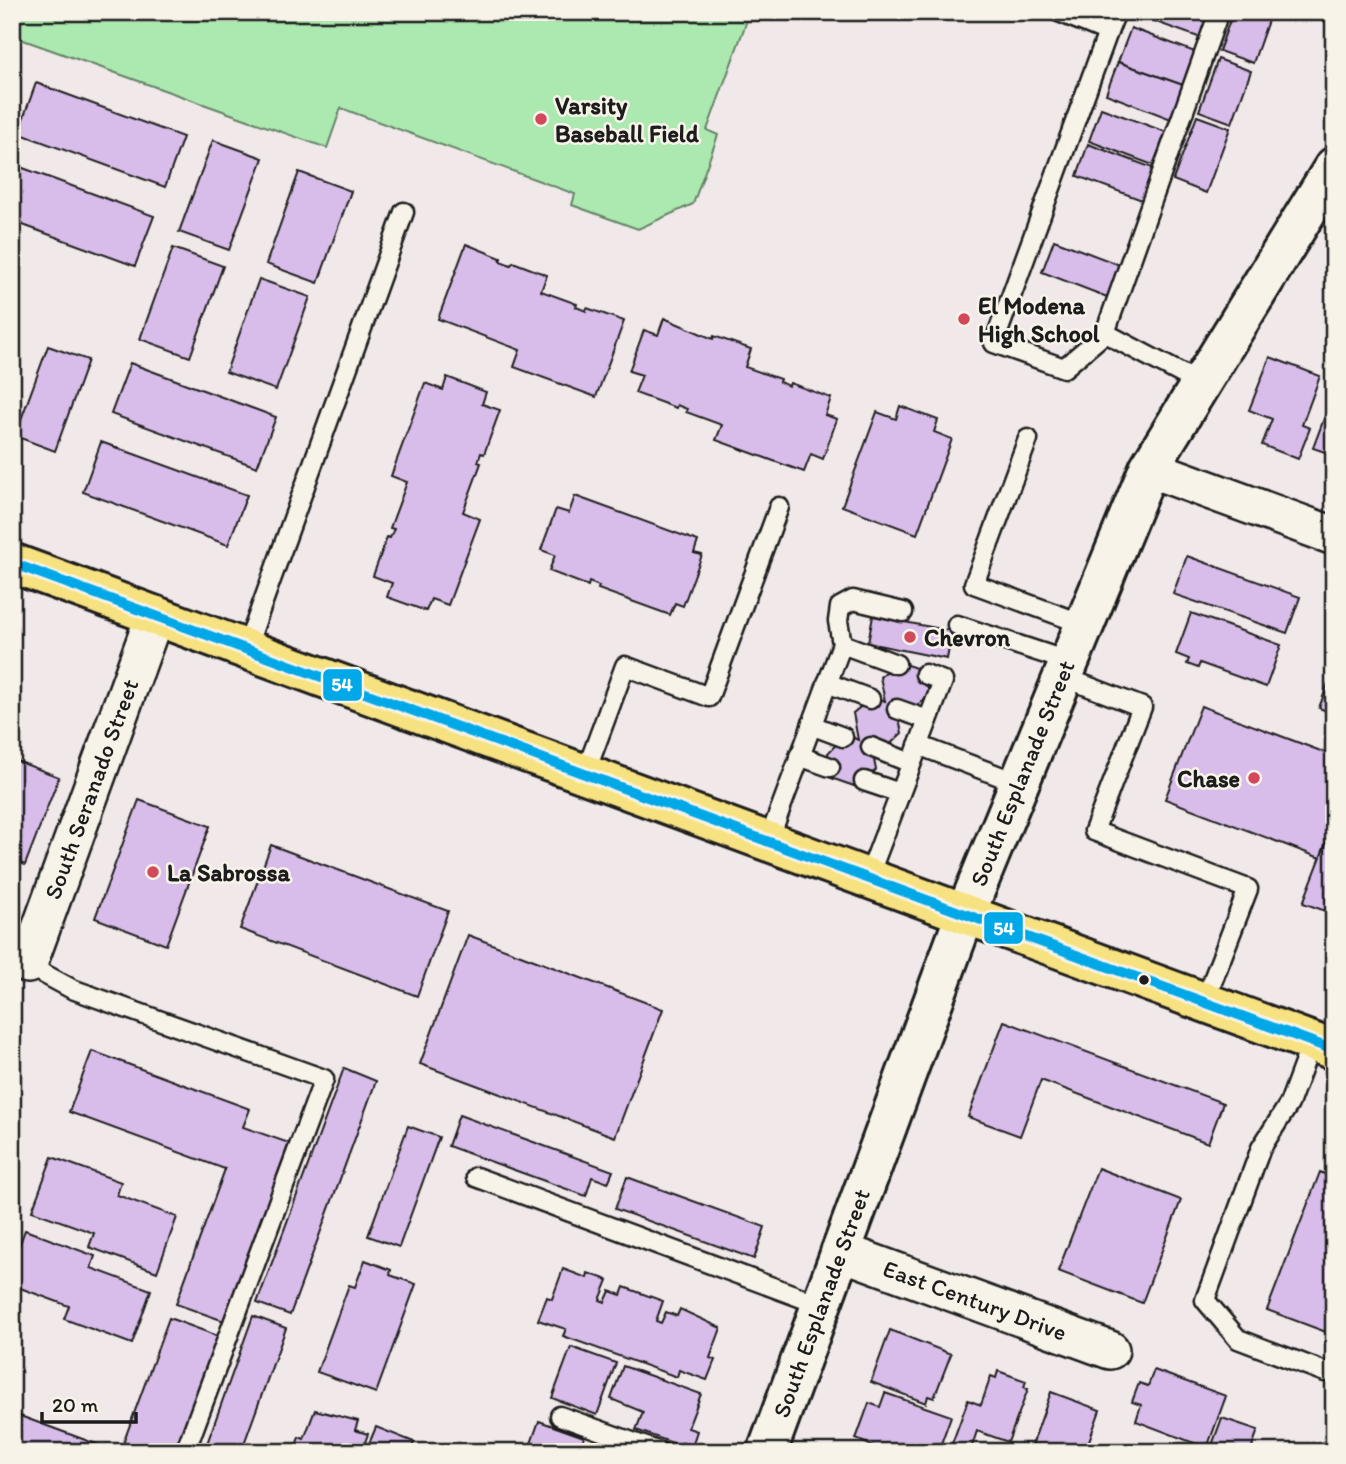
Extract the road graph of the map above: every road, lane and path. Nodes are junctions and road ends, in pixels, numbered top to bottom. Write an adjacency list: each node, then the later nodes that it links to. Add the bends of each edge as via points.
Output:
1 (1059, 12): 4 (lane)
2 (1116, 12): 4 (lane)
3 (1219, 12): 7 (lane)
4 (1108, 32): 7 (lane, via 994,343 1064,368)
5 (1334, 167): 8 (street, South Esplanade Street)
6 (404, 212): 19 (lane)
7 (1105, 333): 8 (lane)
8 (1199, 383): 10 (street, South Esplanade Street)
9 (1028, 439): 16 (lane, via 974,584)
10 (1149, 468): 12 (street); 16 (street, South Esplanade Street)
11 (779, 507): 34 (lane, via 709,697 625,666)
12 (1334, 536)
13 (12, 563): 15 (main road)
14 (903, 612): 18 (lane, via 853,600 841,607)
15 (155, 615): 19 (main road); 41 (street, South Seranado Street)
16 (1083, 624): 21 (street, South Esplanade Street)
17 (957, 625): 21 (lane)
18 (842, 644): 20 (lane); 23 (lane)
19 (246, 649): 34 (main road)
20 (896, 664)
21 (1064, 668): 36 (street, South Esplanade Street); 42 (lane, via 1142,707 1094,831 1248,889)
22 (925, 674): 26 (lane, via 943,681)
23 (827, 682): 24 (lane); 27 (lane)
24 (870, 699)
25 (897, 709): 26 (lane)
26 (928, 720): 29 (lane)
27 (811, 724): 28 (lane); 31 (lane)
28 (843, 737)
29 (918, 745): 32 (lane); 36 (lane)
30 (871, 747): 32 (lane)
31 (799, 756): 33 (lane); 38 (lane)
32 (911, 763): 37 (lane)
33 (830, 768)
34 (584, 774): 38 (main road)
35 (864, 781): 37 (lane)
36 (1018, 783): 40 (street, South Esplanade Street)
37 (900, 793): 39 (lane)
38 (768, 842): 39 (main road)
39 (867, 878): 40 (main road)
40 (965, 915): 42 (main road); 45 (street, South Esplanade Street)
41 (20, 961): 50 (lane, via 72,989 324,1079)
42 (1204, 1003): 43 (main road)
43 (1323, 1046): 48 (lane, via 1261,1148 1205,1300 1238,1339 1325,1372)
44 (476, 1177): 46 (lane)
45 (840, 1251): 46 (street, South Esplanade Street); 47 (street, East Century Drive)
46 (821, 1305): 52 (street, South Esplanade Street)
47 (1110, 1350)
48 (1334, 1369)
49 (560, 1416): 51 (lane)
50 (185, 1452)
51 (660, 1452)
52 (766, 1452)

